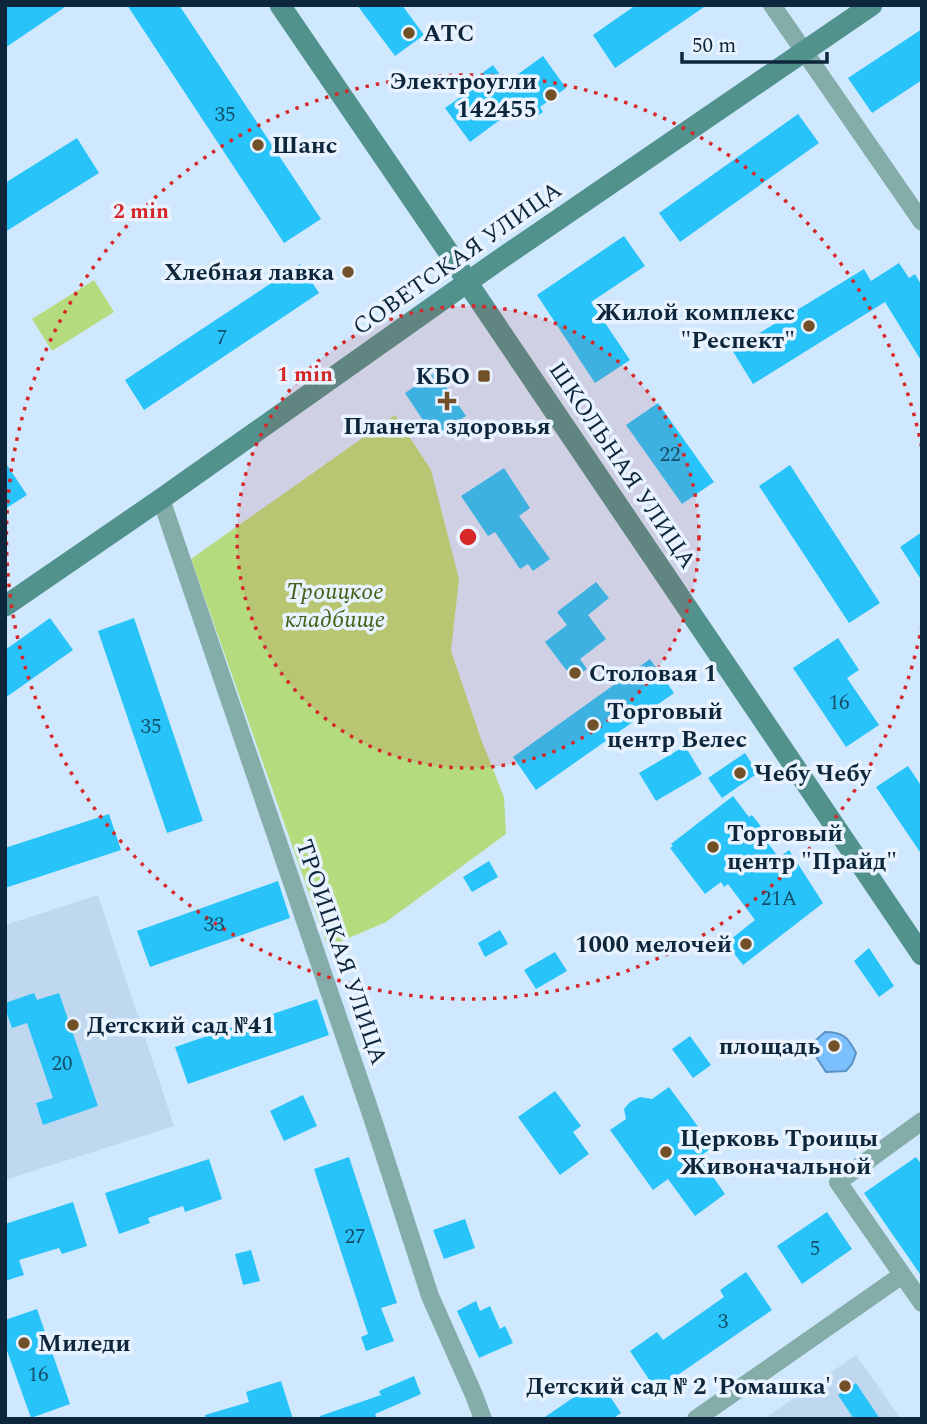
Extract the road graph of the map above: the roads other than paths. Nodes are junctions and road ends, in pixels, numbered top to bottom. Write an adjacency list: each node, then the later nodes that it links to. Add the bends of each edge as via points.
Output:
1 (280, 5): 6 (main road, ШКОЛЬНАЯ УЛИЦА)
2 (772, 5): 4 (street)
3 (873, 5): 4 (main road, СОВЕТСКАЯ УЛИЦА)
4 (804, 51): 5 (street); 6 (main road, СОВЕТСКАЯ УЛИЦА)
5 (922, 222)
6 (467, 282): 7 (main road, СОВЕТСКАЯ УЛИЦА); 9 (main road, ШКОЛЬНАЯ УЛИЦА)
7 (161, 499): 8 (main road, СОВЕТСКАЯ УЛИЦА); 13 (street, ТРОИЦКАЯ УЛИЦА, via 430,1296)
8 (5, 606)
9 (922, 955)
10 (922, 1121): 11 (street, via 838,1182)
11 (902, 1275): 12 (street); 14 (street)
12 (922, 1303)
13 (483, 1419)
14 (696, 1419)

